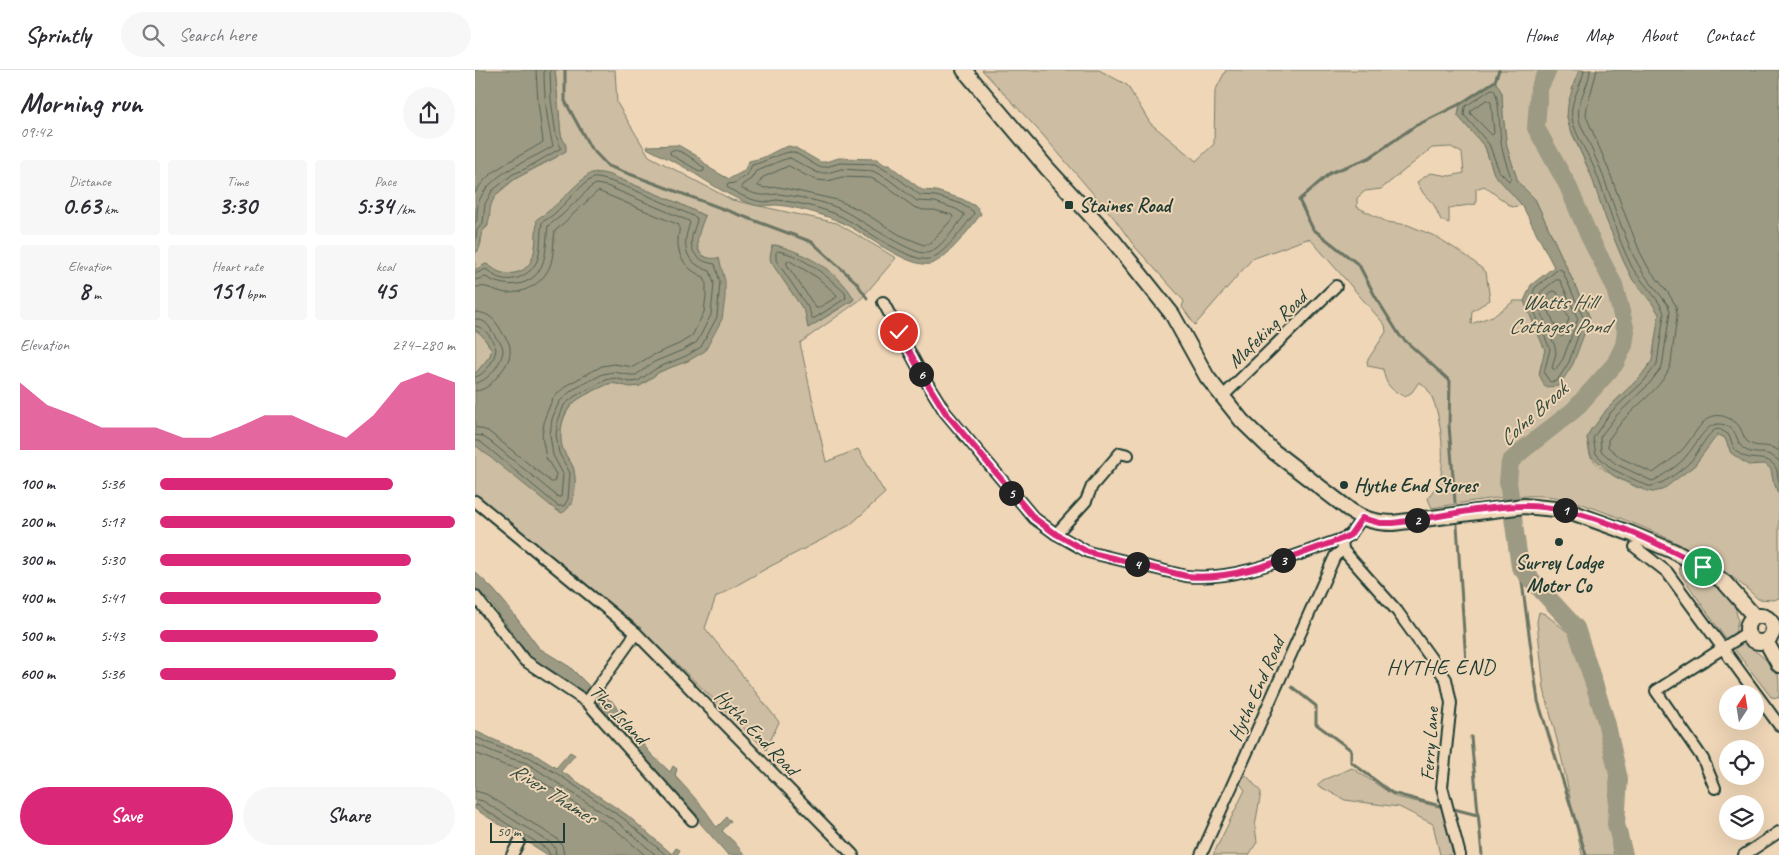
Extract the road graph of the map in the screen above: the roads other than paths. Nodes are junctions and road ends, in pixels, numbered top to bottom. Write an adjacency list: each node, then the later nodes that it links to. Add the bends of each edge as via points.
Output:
1 (964, 70): 4 (main road, via 1113,240 1172,314 1207,377)
2 (1336, 286): 4 (street, Mafeking Road)
3 (883, 302): 8 (street, via 945,412 1031,515)
4 (1222, 397): 7 (main road, via 1273,450)
5 (1128, 455): 8 (street, via 1120,453 1091,486 1086,501)
6 (475, 500): 15 (street, Hythe End Road)
7 (1362, 518): 9 (street, Hythe End Road); 12 (main road, via 1393,523 1524,506 1581,514 1673,551 1703,567 1725,583)
8 (1056, 534): 9 (street, via 1088,552 1202,578 1258,568)
9 (1342, 545): 27 (street, Hythe End Road); 28 (street, Ferry Lane, via 1446,679 1451,703 1442,786)
10 (1635, 548): 17 (street, via 1667,572)
11 (475, 596): 19 (street, The Island, via 524,660)
12 (1755, 616): 13 (main road); 14 (main road, via 1748,623)
13 (1775, 619): 16 (main road, via 1774,631)
14 (1748, 632): 16 (main road, via 1757,642); 17 (street)
15 (636, 633): 19 (street); 26 (street, Hythe End Road)
16 (1767, 640): 18 (main road)
17 (1722, 648): 20 (street); 21 (street, via 1656,691 1703,759)
18 (1779, 665)
19 (587, 702): 22 (street, The Island)
20 (1779, 725)
21 (1715, 788)
22 (692, 820)
23 (1779, 832): 29 (street)
24 (519, 842): 25 (street)
25 (512, 855)
26 (853, 855)
27 (1201, 855)
28 (1460, 855)
29 (1743, 855)

